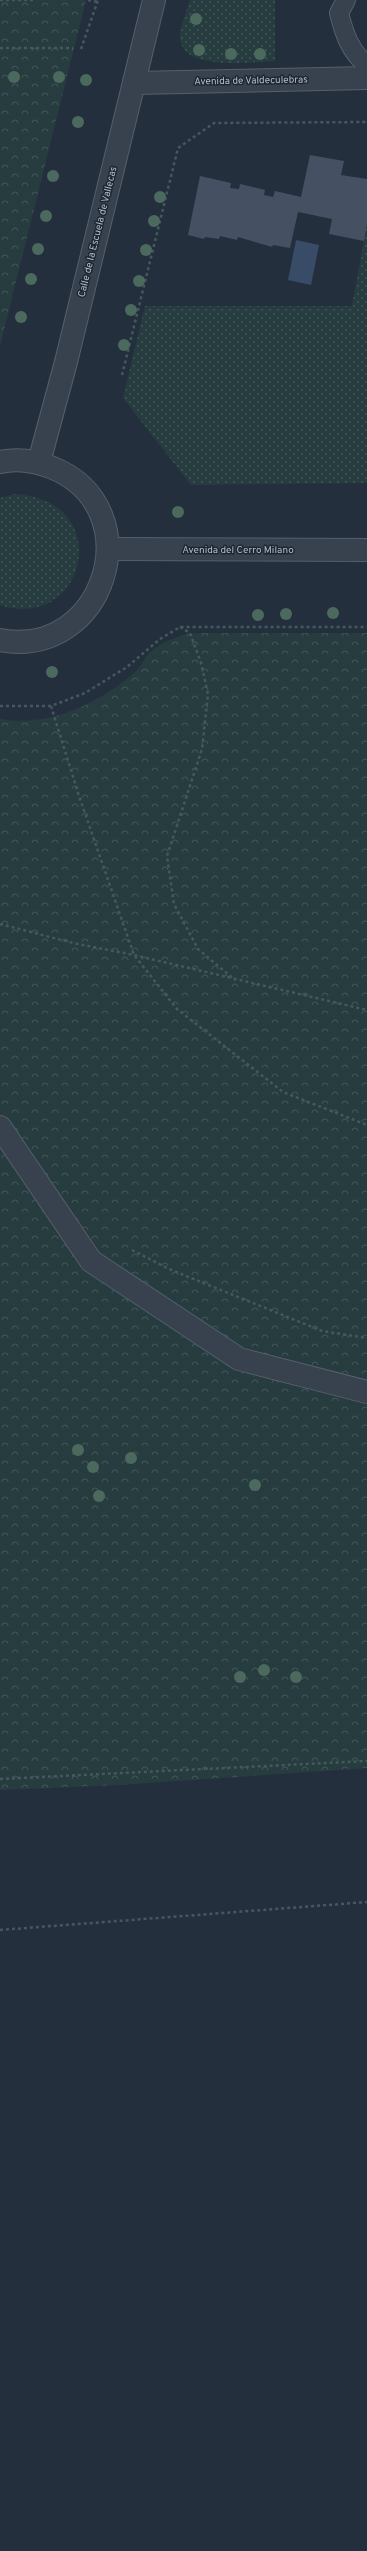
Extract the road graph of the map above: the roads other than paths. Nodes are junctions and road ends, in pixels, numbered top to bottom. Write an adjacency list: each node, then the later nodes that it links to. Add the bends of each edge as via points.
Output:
1 (154, 0): 5 (street, Calle de la Escuela de Vallecas)
2 (346, 0): 3 (lane, via 339,13 345,37)
3 (367, 65)
4 (367, 78): 5 (street, Avenida de Valdeculebras)
5 (134, 83): 7 (street, Calle de la Escuela de Vallecas)
6 (0, 462): 7 (street)
7 (39, 462): 8 (street, via 66,474 89,494 103,520)
8 (109, 549): 9 (street, Avenida del Cerro Milano); 10 (street, via 104,579 91,605 70,625 43,638 14,642)
9 (367, 550)
10 (0, 640)
11 (0, 1127): 12 (street, via 91,1261 239,1359)
12 (367, 1392)

